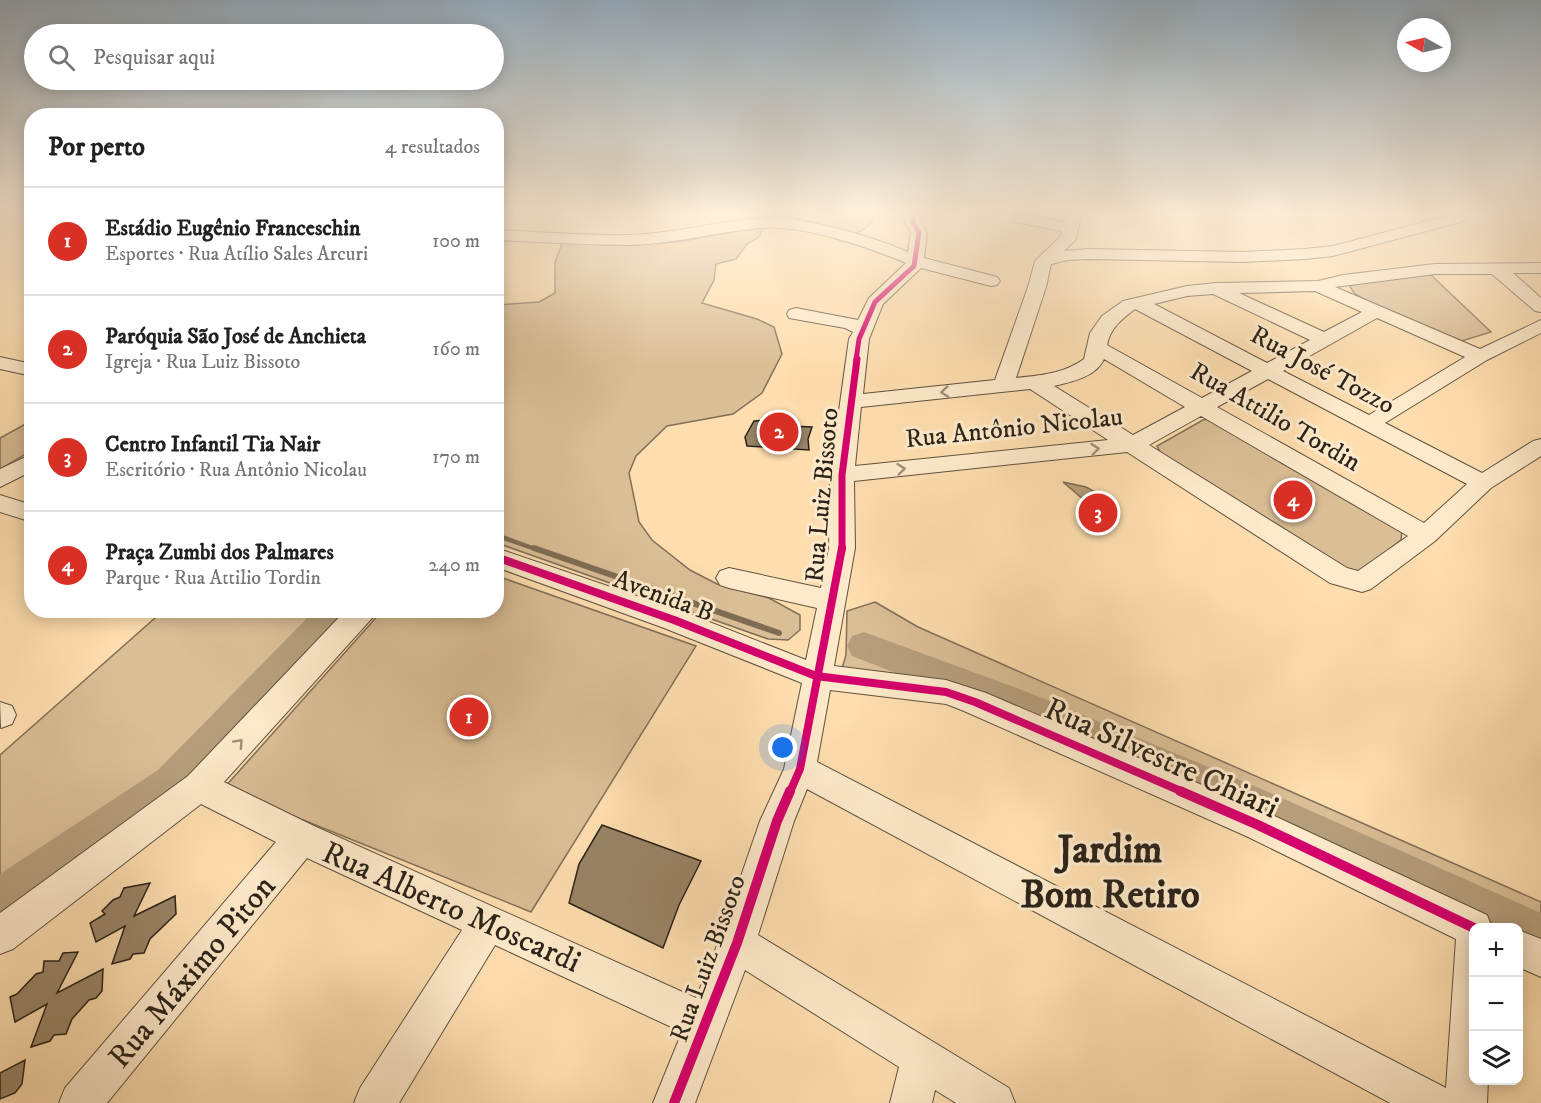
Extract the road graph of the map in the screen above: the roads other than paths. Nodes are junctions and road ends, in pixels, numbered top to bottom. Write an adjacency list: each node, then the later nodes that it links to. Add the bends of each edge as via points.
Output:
1 (914, 263): 14 (street, Rua Luiz Bissoto, via 875,302)
2 (924, 263): 6 (street)
3 (1042, 263): 22 (street)
4 (1541, 268): 5 (street)
5 (1497, 269): 7 (street, via 1436,269); 10 (street)
6 (991, 281)
7 (1317, 286): 8 (street); 11 (street)
8 (1216, 288): 9 (street); 15 (street)
9 (1137, 303): 16 (street, via 1109,320); 20 (street, Rua José Tozzo)
10 (1541, 307)
11 (1375, 312): 15 (street, Rua Antônio Nicolau); 17 (street)
12 (798, 323): 14 (street)
13 (1541, 326): 17 (street)
14 (860, 334): 23 (street, Rua Luiz Bissoto)
15 (1325, 340): 20 (street, Rua Antônio Nicolau)
16 (1096, 347): 21 (street, via 1093,362 1079,372); 24 (street, Rua Attilio Tordin)
17 (1480, 356): 25 (street)
18 (0, 363): 19 (street)
19 (24, 368)
20 (1268, 371): 24 (street, Rua Antônio Nicolau); 25 (street, Rua José Tozzo)
21 (1035, 383): 22 (street); 26 (street)
22 (1003, 386): 23 (street, one-way to 23)
23 (850, 402): 29 (street, Rua Luiz Bissoto)
24 (1203, 407): 26 (street, Rua Antônio Nicolau); 34 (street, Rua Attilio Tordin)
25 (1369, 423): 31 (street, Rua José Tozzo)
26 (1134, 444): 29 (street, Rua Antônio Nicolau, one-way to 26); 34 (street, via 1339,576 1355,582 1362,582)
27 (1541, 447): 31 (street)
28 (24, 466): 30 (street)
29 (842, 475): 37 (street, Rua Luiz Bissoto, via 842,548)
30 (0, 479)
31 (1484, 483): 34 (street)
32 (0, 503): 33 (street)
33 (24, 511)
34 (1426, 535)
35 (504, 560): 39 (street, Avenida B)
36 (729, 578): 37 (street)
37 (832, 601): 39 (street, Rua Luiz Bissoto)
38 (356, 618): 41 (street, one-way to 38)
39 (816, 676): 40 (street, Rua Luiz Bissoto); 44 (street, Rua Silvestre Chiari, via 946,692 975,702 1258,825)
40 (800, 769): 46 (street, Rua Luiz Bissoto, via 777,821); 57 (street)
41 (199, 786): 42 (street, Rua Alberto Moscardi); 45 (street)
42 (302, 838): 43 (street, Rua Alberto Moscardi); 52 (street, Rua Máximo Piton)
43 (488, 922): 50 (street, Rua Alberto Moscardi); 53 (street)
44 (1469, 926)
45 (0, 936)
46 (736, 944): 50 (street, Rua Luiz Bissoto); 51 (street)
47 (1523, 950): 48 (street)
48 (1541, 958)
49 (1471, 977): 58 (street)
50 (707, 1023): 54 (street, Rua Luiz Bissoto)
51 (921, 1058): 55 (street); 56 (street)
52 (80, 1103)
53 (375, 1103)
54 (674, 1103)
55 (911, 1103)
56 (994, 1103)
57 (1432, 1103)
58 (1466, 1103)

